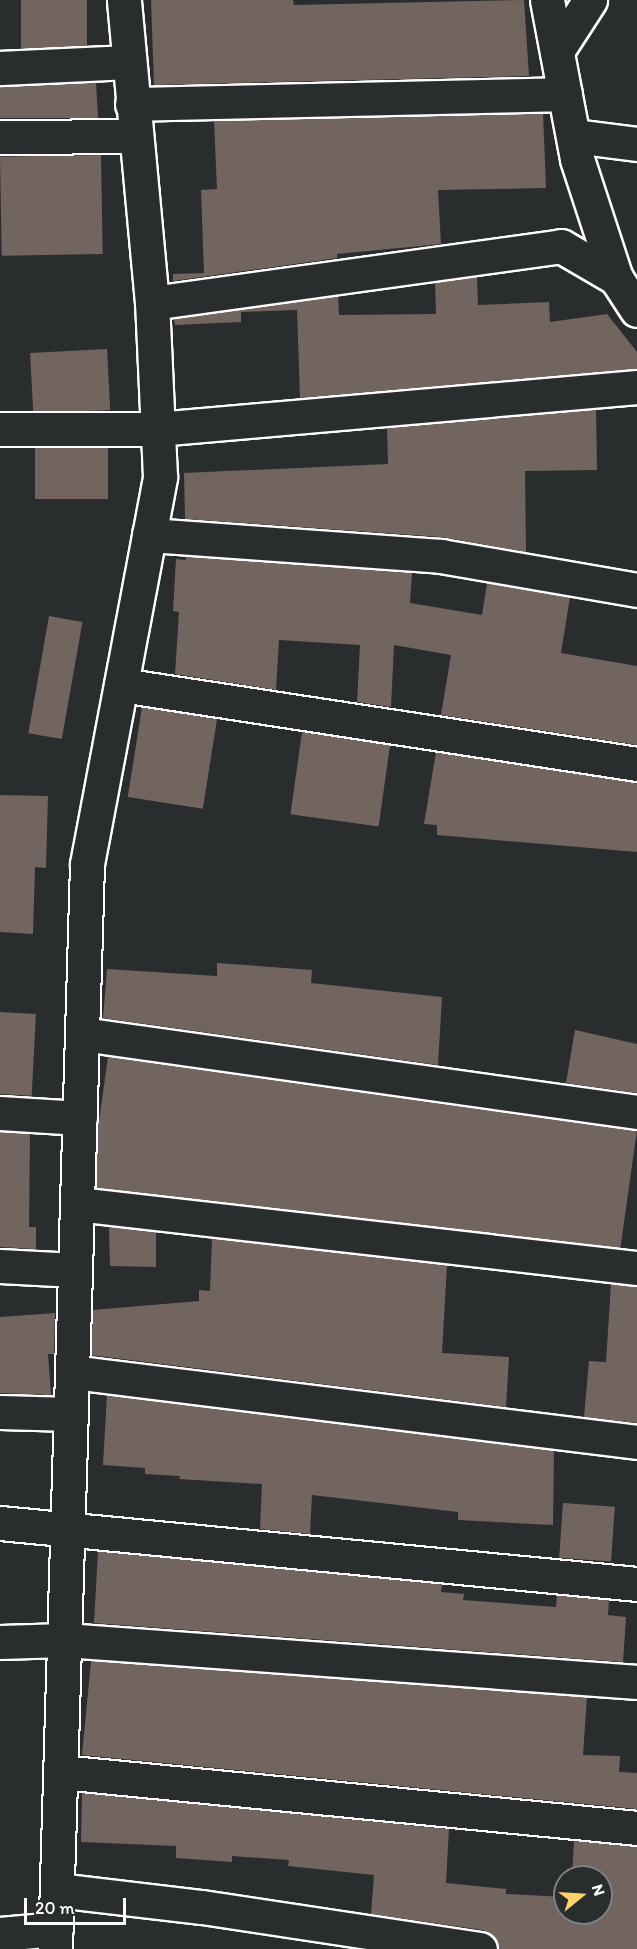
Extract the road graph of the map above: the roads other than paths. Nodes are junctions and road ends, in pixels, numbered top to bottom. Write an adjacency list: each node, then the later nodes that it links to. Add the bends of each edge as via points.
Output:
1 (124, 0): 5 (street)
2 (547, 0): 4 (street)
3 (590, 0): 4 (street)
4 (557, 51): 7 (street)
5 (129, 62): 6 (street); 8 (street)
6 (0, 68)
7 (565, 94): 8 (street); 10 (street)
8 (132, 104): 9 (street)
9 (135, 136): 11 (street); 14 (street)
10 (574, 136): 12 (street); 13 (street)
11 (0, 137)
12 (637, 144)
13 (616, 278): 14 (street, via 561,246); 15 (street)
14 (152, 303): 18 (street)
15 (636, 308)
16 (637, 387): 18 (street)
17 (0, 429): 18 (street)
18 (157, 429): 19 (street, via 160,477)
19 (149, 535): 20 (street, via 441,556); 21 (street)
20 (637, 590)
21 (121, 685): 22 (street); 23 (street, via 87,864)
22 (637, 764)
23 (82, 1034): 24 (street); 26 (street)
24 (637, 1112)
25 (0, 1113): 26 (street)
26 (80, 1118): 27 (street)
27 (77, 1204): 29 (street); 30 (street)
28 (0, 1266): 30 (street)
29 (637, 1268)
30 (75, 1270): 31 (street)
31 (72, 1372): 33 (street); 34 (street)
32 (0, 1412): 33 (street)
33 (71, 1414): 36 (street)
34 (637, 1442)
35 (0, 1523): 36 (street)
36 (68, 1527): 37 (street); 38 (street)
37 (637, 1584)
38 (64, 1640): 39 (street); 40 (street); 41 (street)
39 (0, 1642)
40 (637, 1682)
41 (61, 1772): 42 (street); 43 (street)
42 (637, 1828)
43 (57, 1890): 45 (street); 46 (street, via 202,1907)
44 (0, 1934): 45 (street)
45 (56, 1939)
46 (480, 1949)

